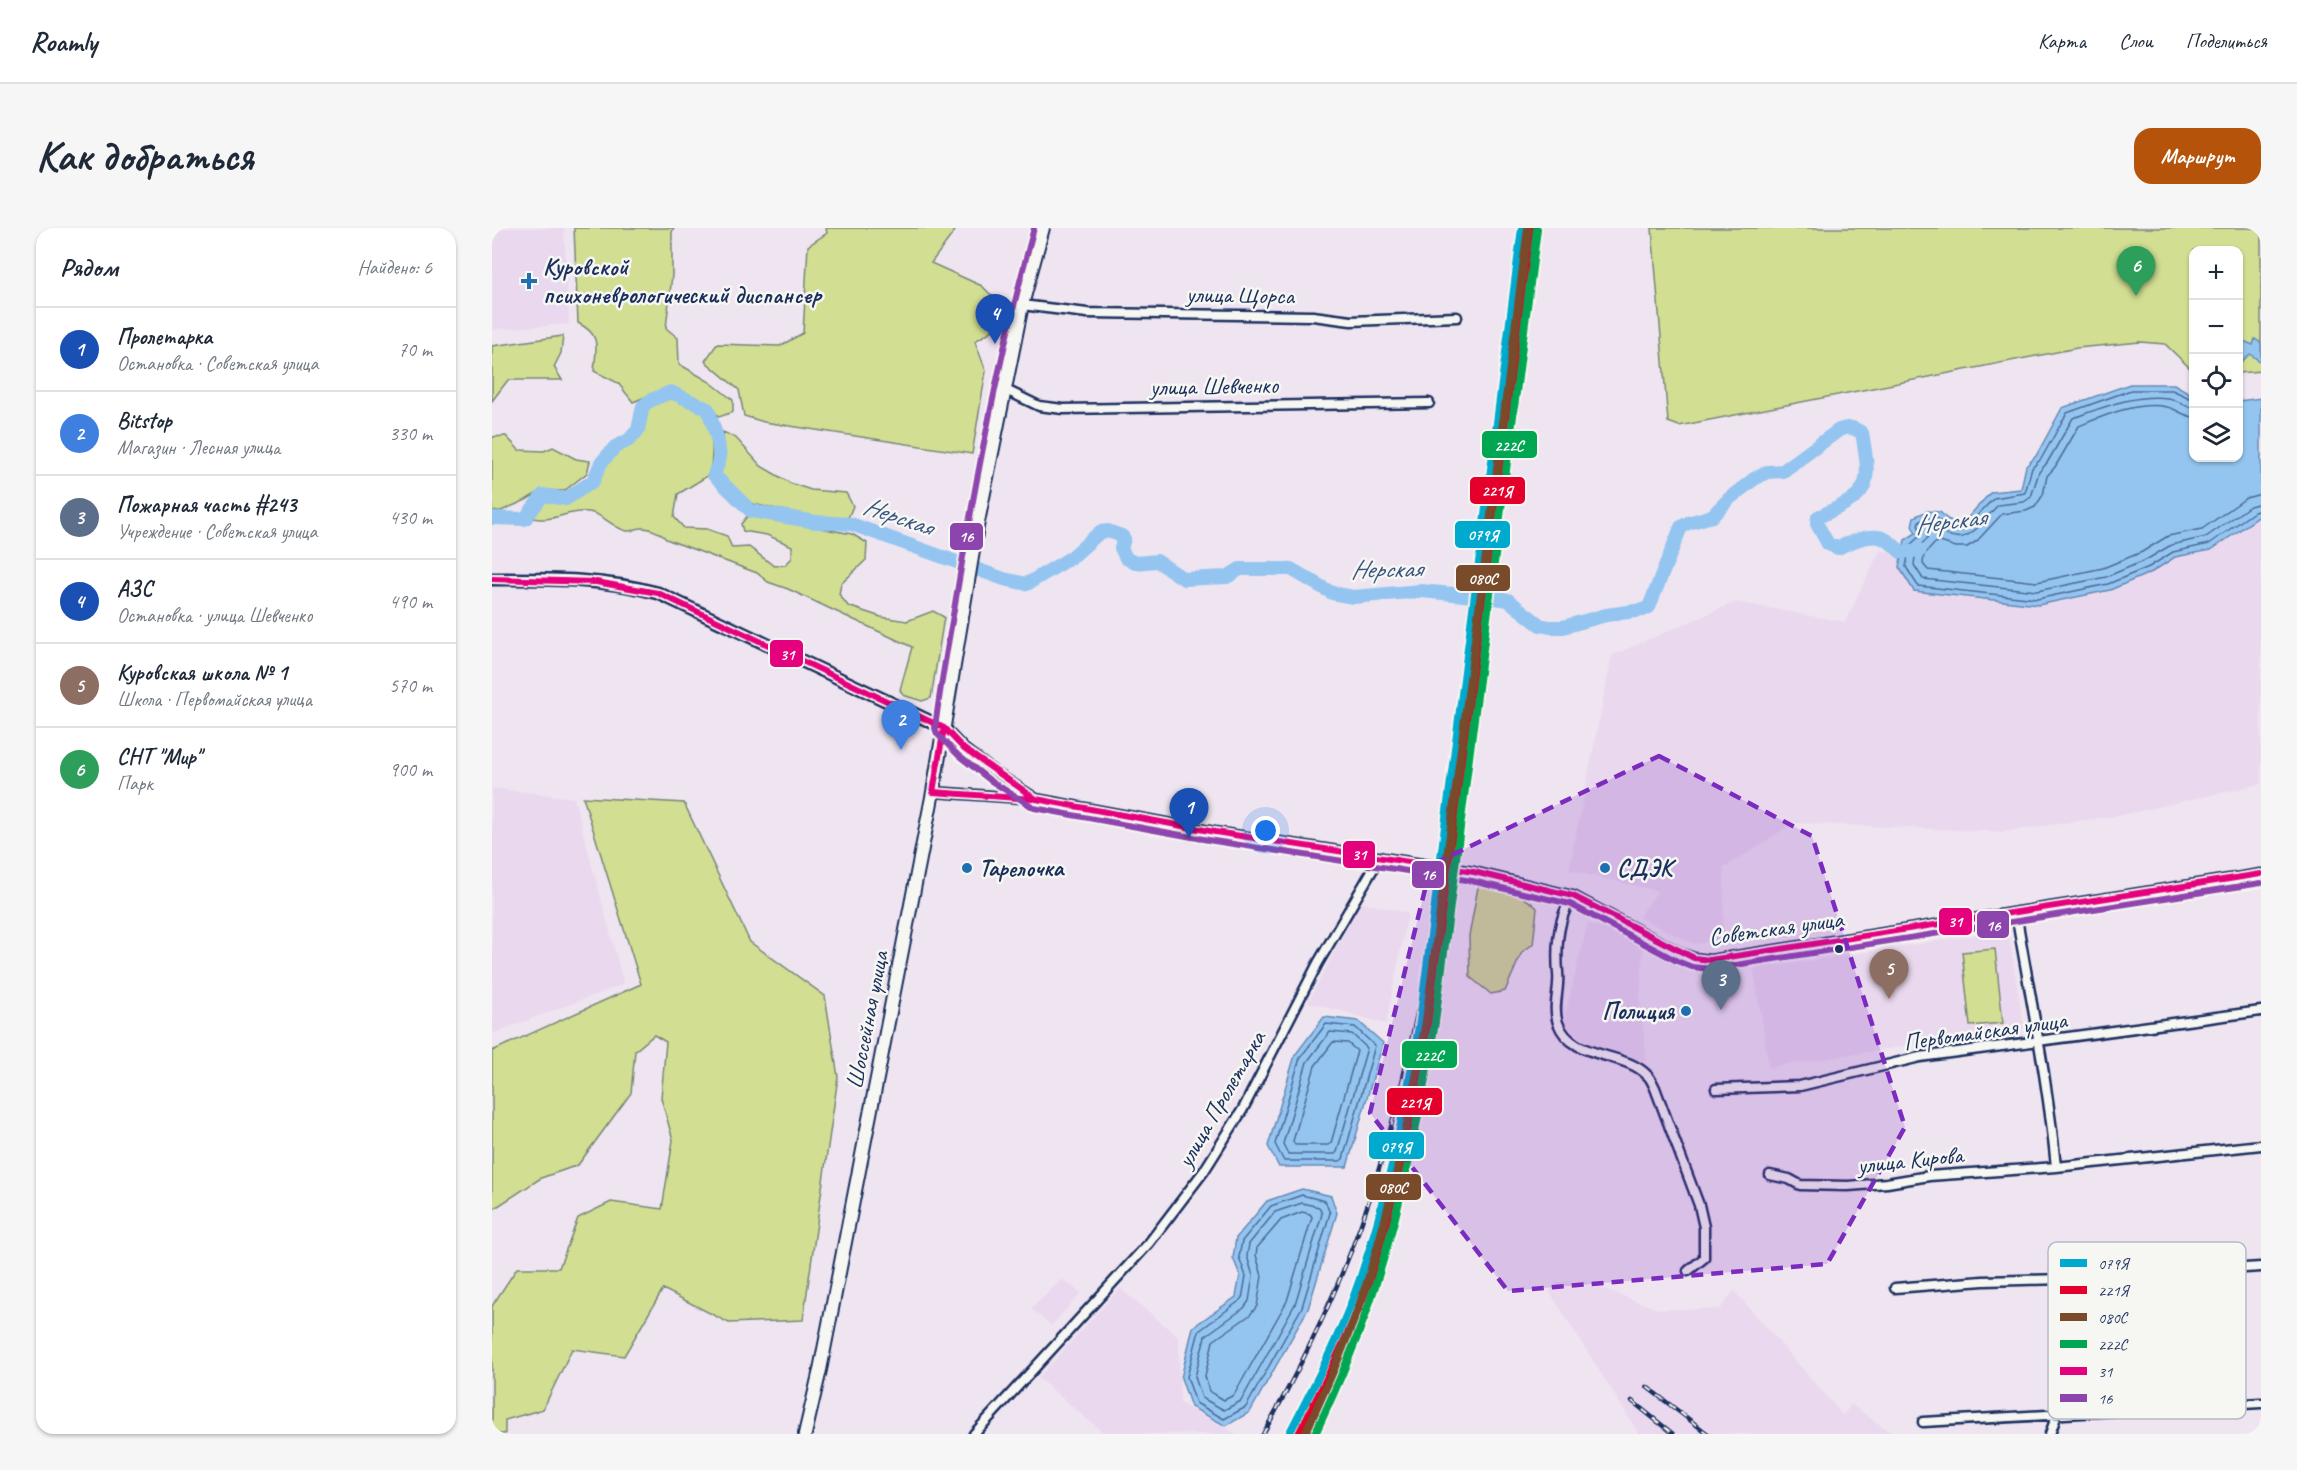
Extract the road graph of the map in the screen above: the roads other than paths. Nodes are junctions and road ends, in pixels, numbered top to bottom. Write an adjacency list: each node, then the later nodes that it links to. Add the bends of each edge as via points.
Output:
1 (1044, 228): 2 (highway, Шоссейная улица)
2 (1022, 305): 3 (street, улица Щорса, via 1087,313 1313,316 1351,321); 4 (highway, Шоссейная улица)
3 (1457, 317)
4 (1004, 389): 5 (street, улица Шевченко, via 1039,406 1062,409); 7 (highway, Шоссейная улица, via 961,611)
5 (1429, 403)
6 (492, 579): 7 (main road, via 592,581 658,593)
7 (944, 728): 8 (highway, Шоссейная улица); 9 (street, Советская улица, via 972,755)
8 (933, 792): 9 (street); 30 (highway, Шоссейная улица)
9 (1036, 799): 10 (street, Советская улица)
10 (1380, 857): 12 (street, Советская улица, via 1474,872); 31 (street, улица Пролетарка, via 1204,1172 1149,1243)
11 (2261, 874): 13 (street, Советская улица)
12 (1573, 896): 13 (street, Советская улица, via 1671,949 1710,960); 22 (street, via 1559,934 1558,1023 1575,1044 1634,1067 1647,1075 1655,1088 1704,1227 1704,1258)
13 (2016, 912): 15 (street)
14 (2261, 1011): 15 (street, Первомайская улица)
15 (2037, 1042): 16 (street, Первомайская улица, via 1920,1057 1800,1086); 18 (street)
16 (1716, 1089)
17 (2261, 1145): 18 (street, улица Кирова)
18 (2056, 1167): 19 (street, улица Кирова, via 1848,1186 1800,1185)
19 (1770, 1175)
20 (2261, 1267): 21 (street)
21 (2246, 1268)
22 (1688, 1271)
23 (2048, 1279): 24 (street)
24 (1895, 1288)
25 (2261, 1403): 26 (street)
26 (2246, 1404)
27 (2048, 1415): 29 (street)
28 (2055, 1419): 32 (street)
29 (1923, 1422)
30 (805, 1434)
31 (974, 1434)
32 (2050, 1434)

